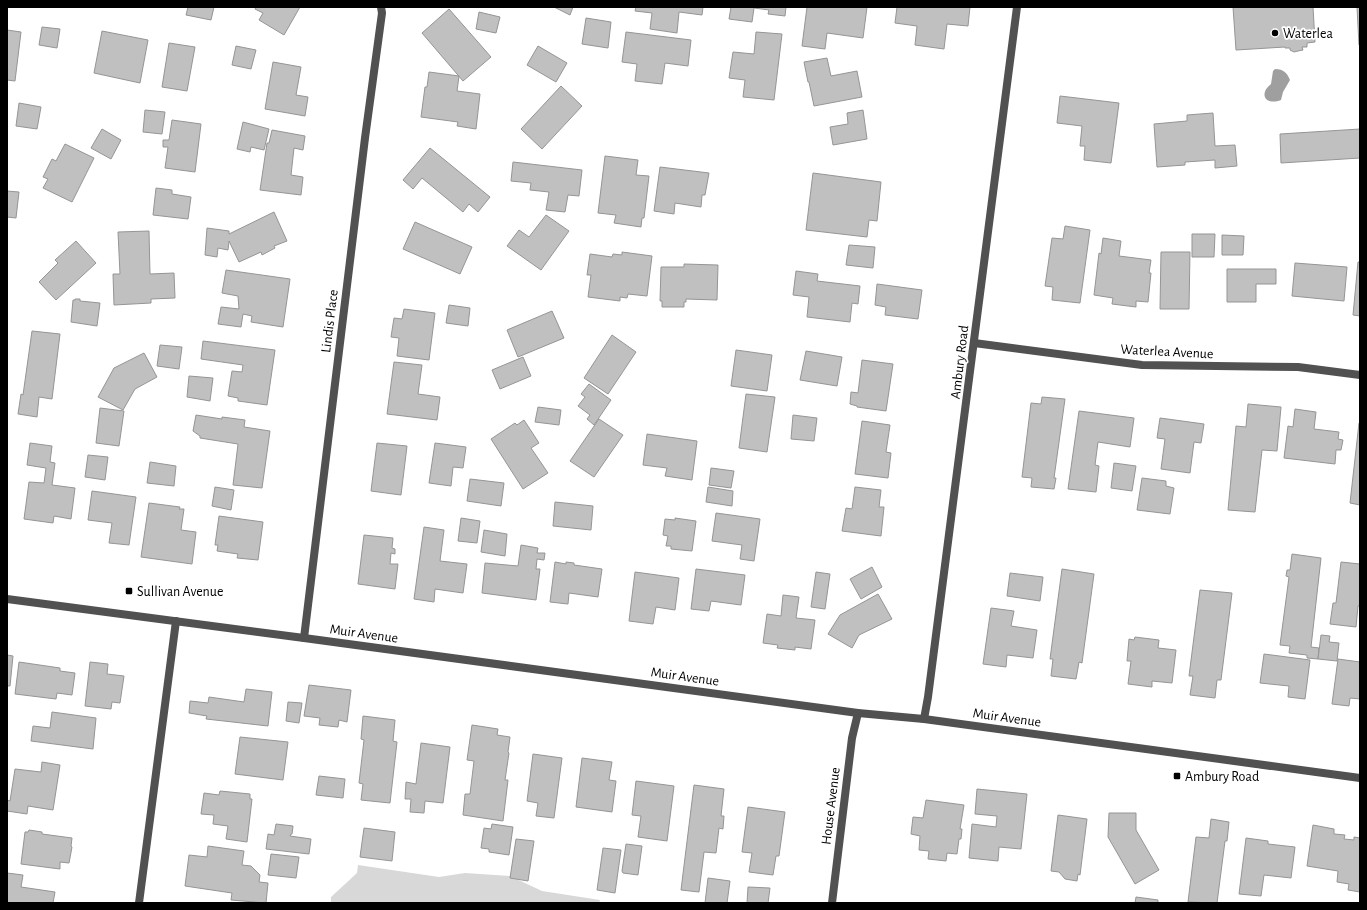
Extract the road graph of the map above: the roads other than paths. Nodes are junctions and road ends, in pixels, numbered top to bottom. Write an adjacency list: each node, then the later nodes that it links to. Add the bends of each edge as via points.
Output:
1 (381, 7): 7 (street, Lindis Place)
2 (1017, 7): 3 (street, Ambury Road)
3 (974, 343): 4 (street, Waterlea Avenue, via 1142,365 1298,367); 9 (street, Ambury Road)
4 (1360, 375)
5 (7, 600): 6 (street, Muir Avenue)
6 (176, 621): 7 (street, Muir Avenue); 11 (street)
7 (304, 638): 8 (street, Muir Avenue)
8 (858, 713): 9 (street, Muir Avenue); 12 (street, House Avenue, via 852,738)
9 (924, 719): 10 (street, Muir Avenue)
10 (1360, 778)
11 (139, 903)
12 (832, 903)

